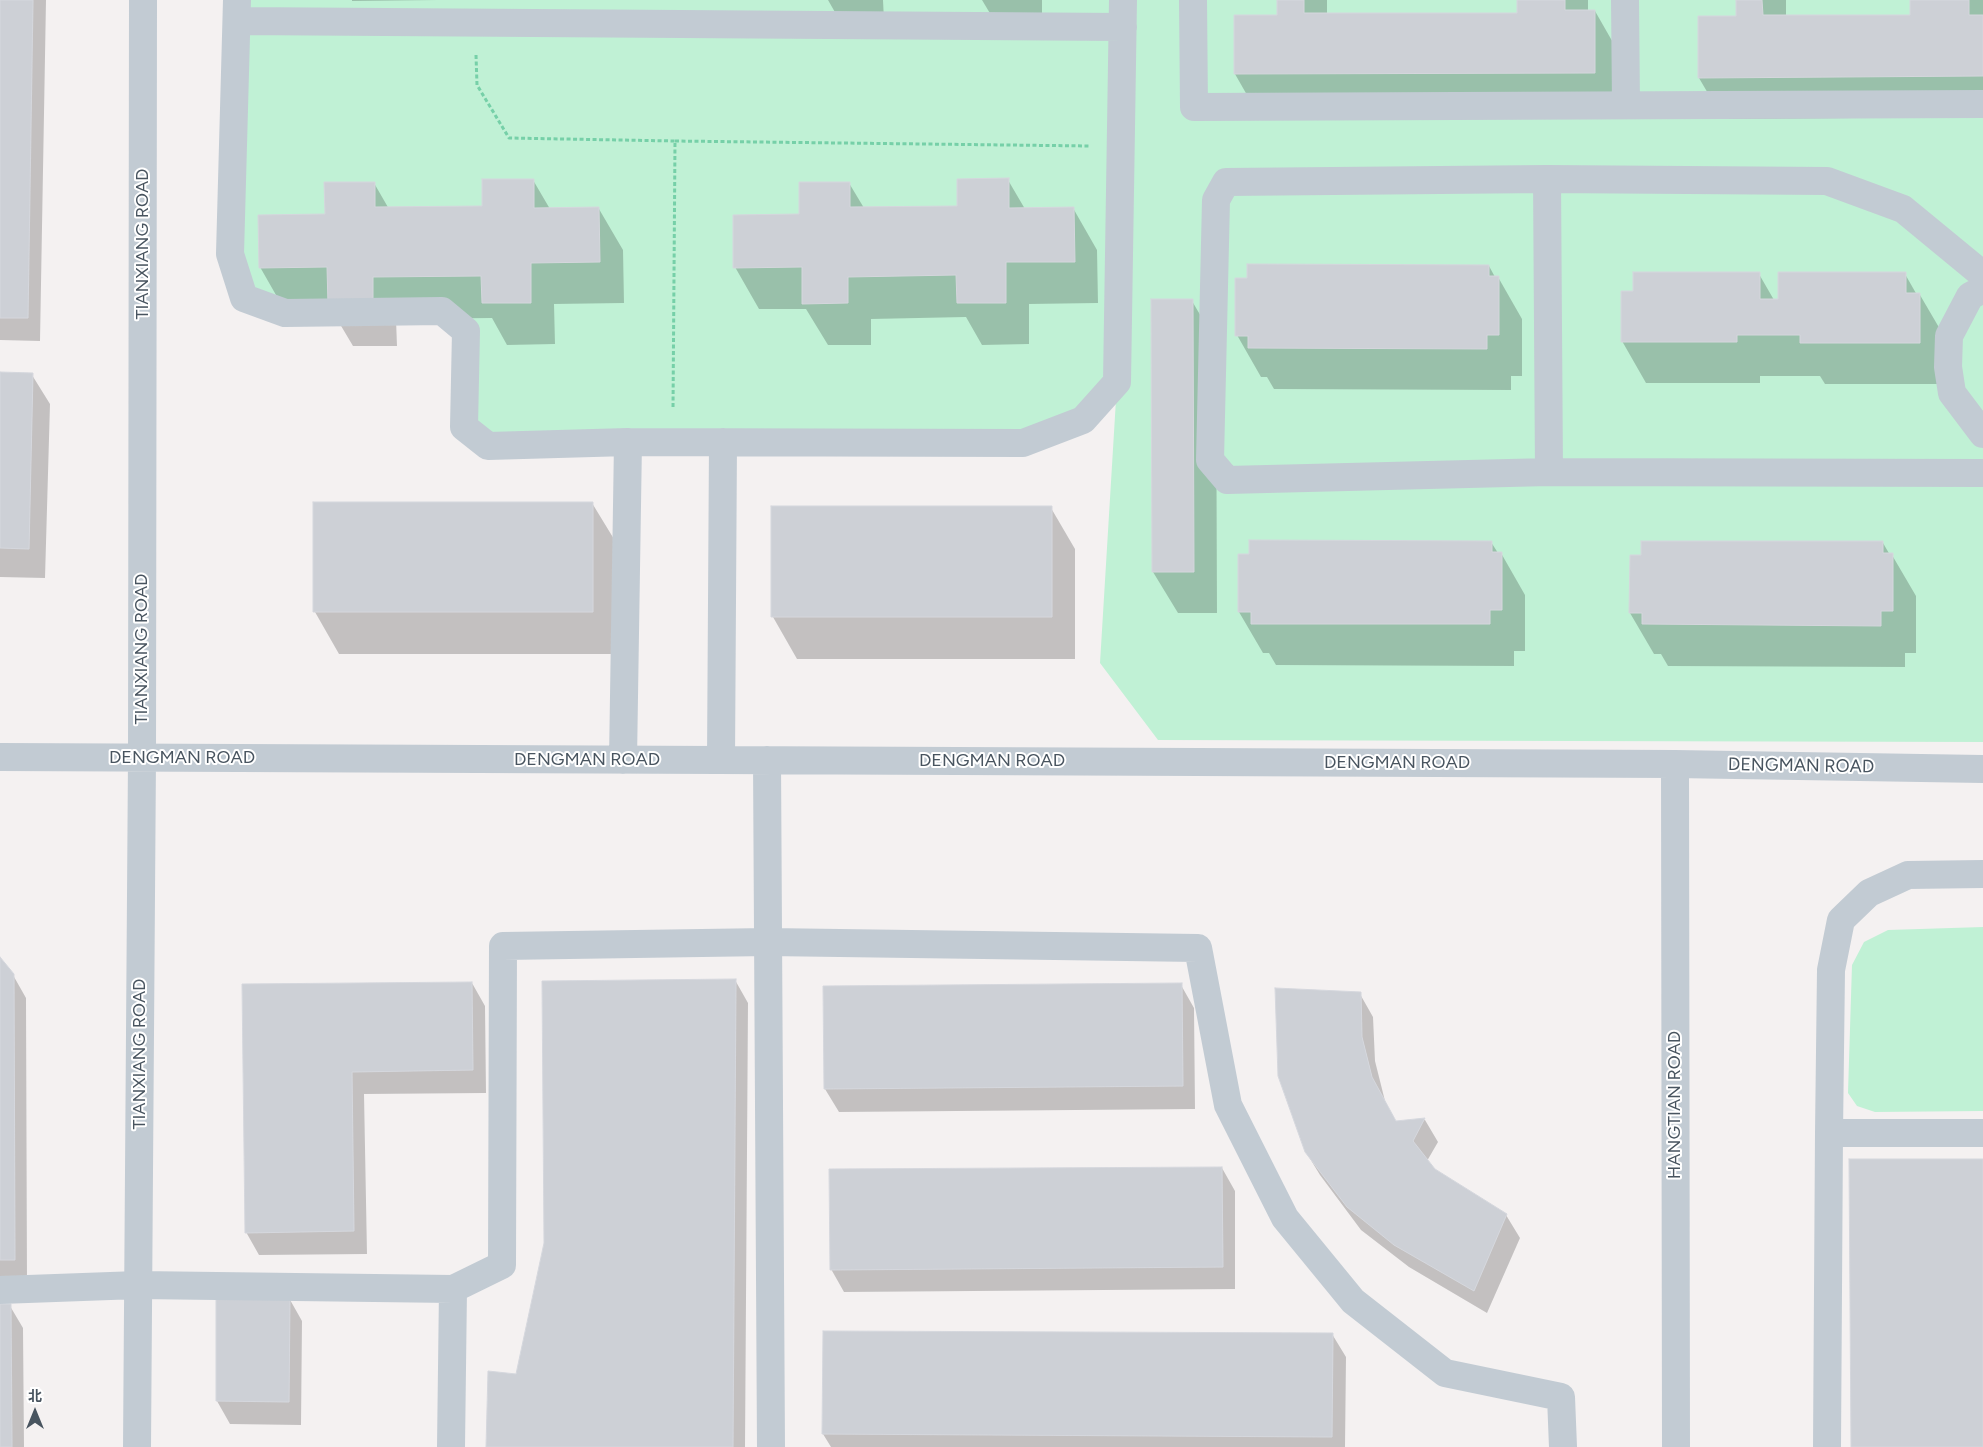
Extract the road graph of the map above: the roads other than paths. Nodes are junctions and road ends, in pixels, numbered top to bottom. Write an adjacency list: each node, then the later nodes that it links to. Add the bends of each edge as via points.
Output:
1 (143, 0): 18 (street, TIANXIANG ROAD)
2 (1123, 0): 6 (street)
3 (1193, 0): 8 (street, via 1194,107)
4 (1625, 0): 8 (street)
5 (238, 10): 6 (street, via 475,22); 13 (street, via 230,254 244,298 286,313 442,311 466,331 464,427 488,446)
6 (1123, 27): 14 (street, via 1117,382 1083,420 1023,443)
7 (1983, 104): 8 (street)
8 (1626, 106)
9 (1547, 179): 10 (street, via 1826,181 1903,209); 15 (street); 15 (street, via 1226,182 1216,200 1210,460 1227,480)
10 (1983, 275)
11 (1983, 289): 12 (street, via 1970,296 1949,336 1948,367 1952,393)
12 (1983, 434)
13 (628, 442): 14 (street); 19 (street)
14 (723, 442): 20 (street)
15 (1549, 472): 16 (street)
16 (1983, 473)
17 (0, 757): 18 (street, DENGMAN ROAD)
18 (142, 757): 19 (street, DENGMAN ROAD); 28 (street, TIANXIANG ROAD)
19 (623, 760): 20 (street, DENGMAN ROAD)
20 (721, 760): 21 (street, DENGMAN ROAD)
21 (767, 760): 22 (street, DENGMAN ROAD); 25 (street)
22 (1675, 764): 23 (street, DENGMAN ROAD); 35 (street, HANGTIAN ROAD)
23 (1983, 769)
24 (1983, 874): 26 (street, via 1908,876 1869,893 1841,920 1831,970)
25 (768, 942): 29 (street, via 503,946 502,1266); 33 (street); 34 (street, via 1198,948 1228,1105 1285,1218 1353,1301 1445,1374 1562,1397)
26 (1828, 1133): 27 (street); 36 (street)
27 (1983, 1133)
28 (138, 1285): 29 (street); 30 (street); 31 (street, TIANXIANG ROAD)
29 (452, 1289): 32 (street)
30 (0, 1290)
31 (137, 1447)
32 (451, 1447)
33 (771, 1447)
34 (1563, 1447)
35 (1676, 1447)
36 (1827, 1447)

